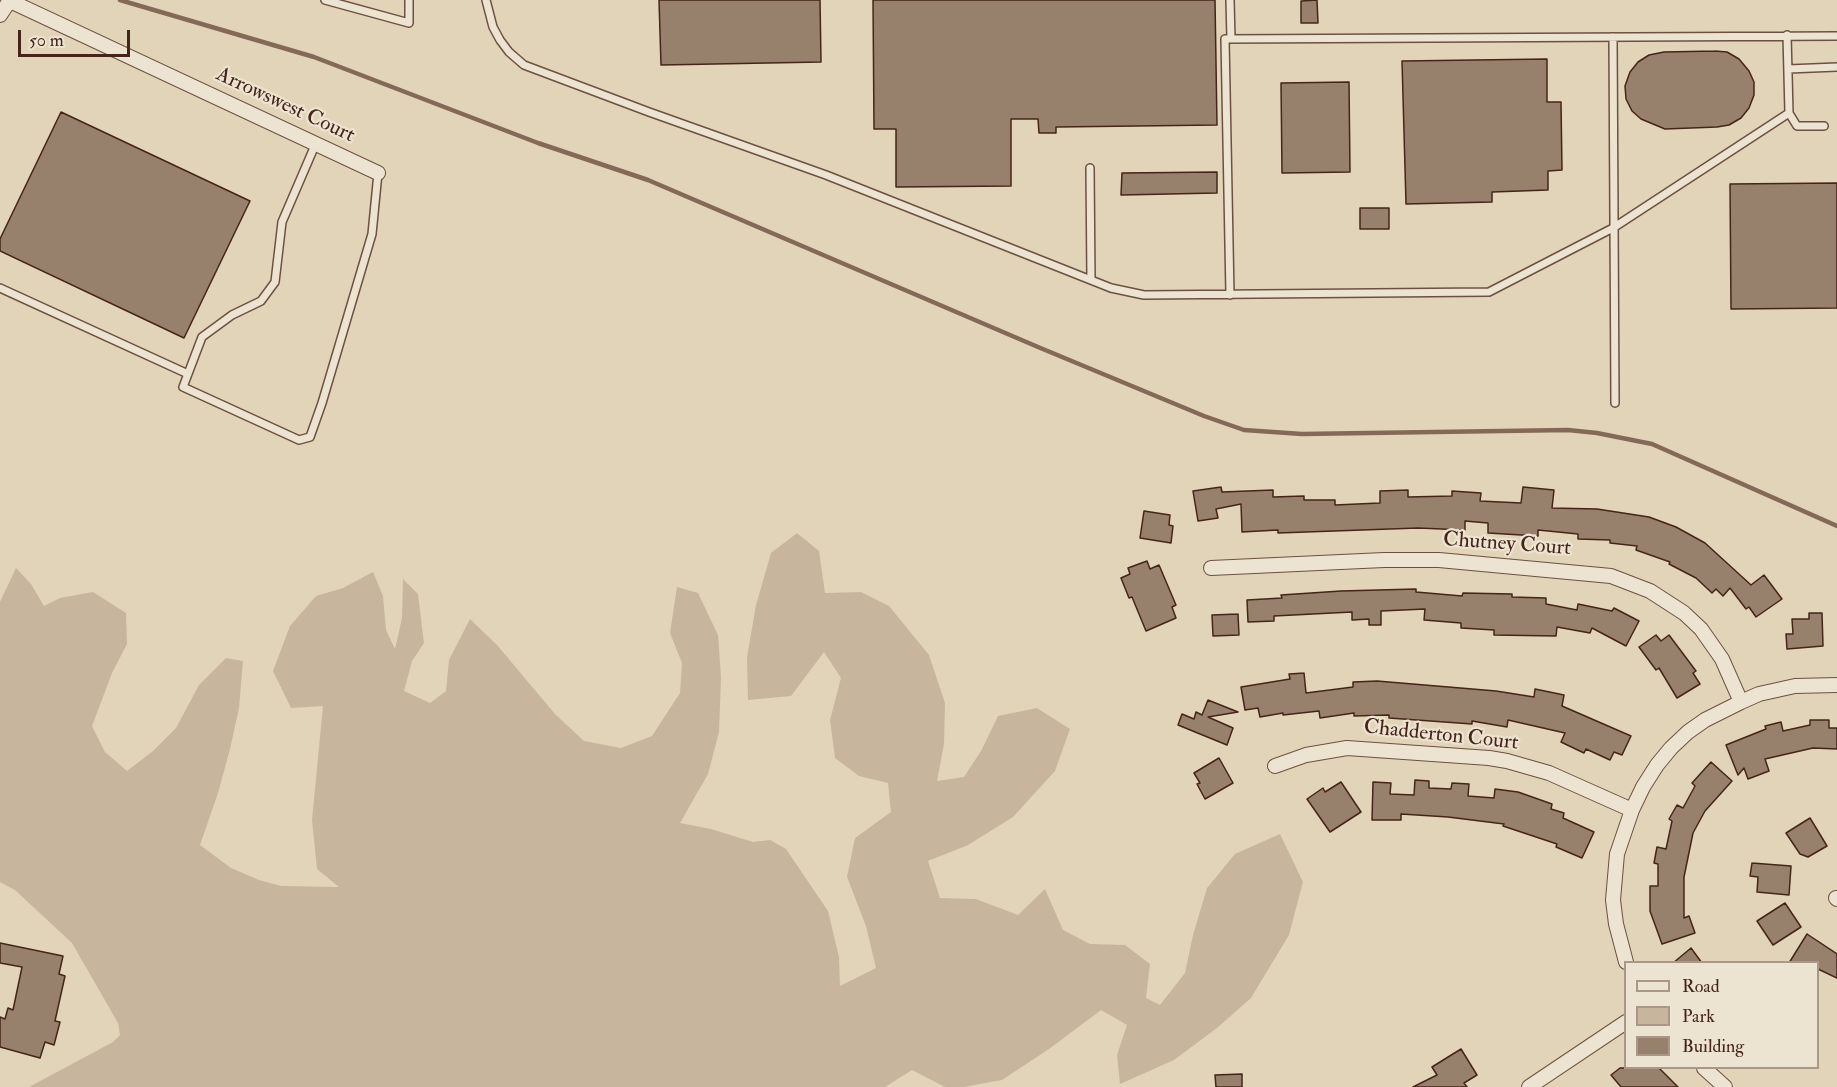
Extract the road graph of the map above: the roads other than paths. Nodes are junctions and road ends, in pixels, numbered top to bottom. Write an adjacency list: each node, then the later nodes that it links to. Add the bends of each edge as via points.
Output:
1 (10, 0): 6 (street); 15 (street, Arrowswest Court)
2 (325, 0): 3 (lane, via 409,22)
3 (409, 0)
4 (486, 0): 19 (lane, via 500,40 524,64 832,177)
5 (1230, 0): 10 (lane)
6 (0, 15)
7 (1787, 35): 8 (lane); 9 (lane); 12 (lane)
8 (1837, 36)
9 (1613, 37): 10 (lane); 18 (lane)
10 (1231, 39): 21 (lane, via 1225,39)
11 (1837, 67): 12 (lane)
12 (1788, 69): 13 (lane)
13 (1789, 113): 14 (lane, via 1797,126); 18 (lane)
14 (1824, 126)
15 (316, 143): 17 (street, Arrowswest Court); 22 (lane, via 282,222 275,282 261,301 232,315 202,337)
16 (1090, 168): 19 (lane)
17 (378, 173): 22 (lane, via 372,234 310,437 299,440 183,387)
18 (1613, 228): 21 (lane, via 1489,292); 23 (lane)
19 (1091, 280): 21 (lane, via 1144,295)
20 (0, 288): 22 (lane)
21 (1230, 295)
22 (188, 374)
23 (1615, 403)
24 (1210, 568): 26 (street, Chutney Court, via 1420,560 1611,576 1650,591 1701,629 1717,651)
25 (1837, 685): 26 (street, via 1795,686)
26 (1741, 702): 28 (street, via 1705,720 1671,748)
27 (1275, 766): 28 (street, Chadderton Court, via 1306,755 1347,748 1507,760 1549,773)
28 (1632, 810): 29 (street, via 1617,854 1613,900)
29 (1625, 961)
30 (1624, 1023): 32 (street)
31 (1705, 1069): 33 (street)
32 (1529, 1087)
33 (1725, 1087)

